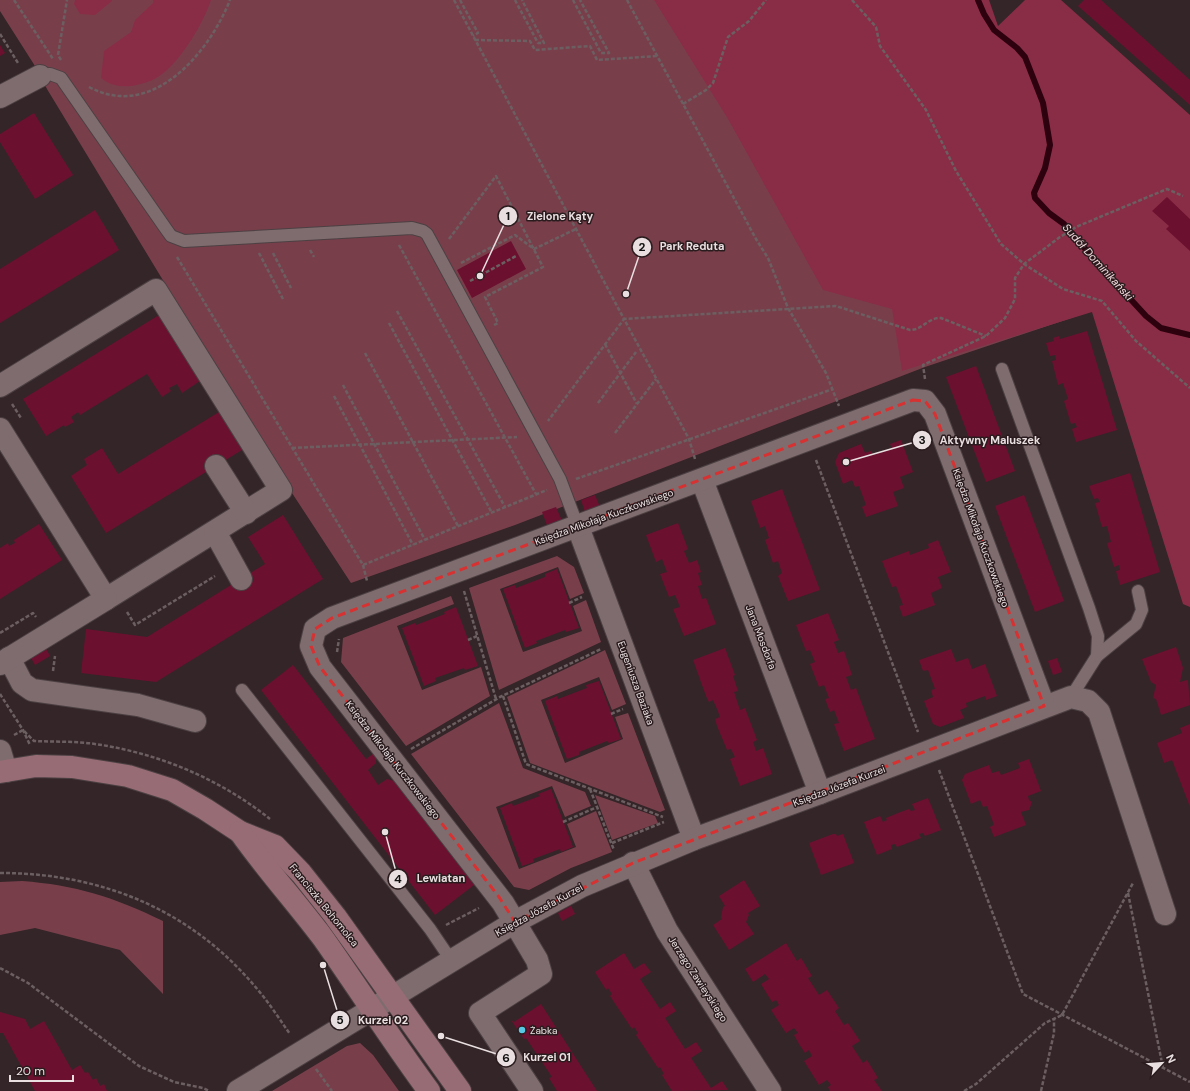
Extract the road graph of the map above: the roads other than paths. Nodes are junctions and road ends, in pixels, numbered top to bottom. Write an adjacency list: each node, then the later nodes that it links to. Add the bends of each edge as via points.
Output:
1 (41, 74): 2 (street); 9 (lane, via 171,236 184,241 412,228 423,231 431,239 562,484)
2 (0, 97)
3 (1002, 369): 14 (lane, via 1089,608 1098,636)
4 (0, 386): 8 (street, via 156,290 281,490)
5 (0, 429): 13 (street)
6 (216, 466): 8 (street)
7 (702, 480): 9 (street, Księdza Mikołaja Kuczkowskiego); 18 (street, Księdza Mikołaja Kuczkowskiego, via 913,400 925,401 935,414); 21 (street, Jana Mosdorfa)
8 (246, 513): 10 (street)
9 (578, 527): 23 (street, Eugeniusza Baziaka); 26 (street, Księdza Mikołaja Kuczkowskiego, via 332,618 316,629 311,646 320,667 499,897)
10 (219, 541): 11 (street); 13 (street)
11 (241, 579)
12 (1138, 591): 14 (lane, via 1142,610 1136,624)
13 (106, 599): 15 (street)
14 (1097, 656): 17 (lane)
15 (4, 661): 19 (street, via 22,683 32,690 138,704)
16 (242, 690): 27 (lane)
17 (1071, 697): 18 (street, Księdza Józefa Kurzei); 25 (street, via 1088,701 1099,712)
18 (1044, 706): 21 (street, Księdza Józefa Kurzei)
19 (195, 721)
20 (2, 765): 22 (street, Franciszka Bohomolca, via 72,766 128,776 186,797)
21 (820, 794): 23 (street, Księdza Józefa Kurzei)
22 (240, 832): 28 (street, Franciszka Bohomolca, via 275,846 301,873); 29 (street, Franciszka Bohomolca, via 306,916)
23 (694, 839): 24 (street, Księdza Józefa Kurzei)
24 (627, 866): 26 (street, Księdza Józefa Kurzei, via 582,886); 34 (street, Jerzego Zawieyskiego)
25 (1165, 914)
26 (515, 922): 27 (street, Księdza Józefa Kurzei); 33 (street, Księdza Mikołaja Kuczkowskiego, via 537,960 541,974 480,1013)
27 (451, 960): 28 (street, Księdza Józefa Kurzei)
28 (393, 996): 29 (street, Księdza Józefa Kurzei); 32 (street, Franciszka Bohomolca)
29 (371, 1010): 30 (street, Księdza Józefa Kurzei); 31 (street, Franciszka Bohomolca)
30 (238, 1091)
31 (429, 1091)
32 (460, 1091)
33 (532, 1091)
34 (770, 1091)

